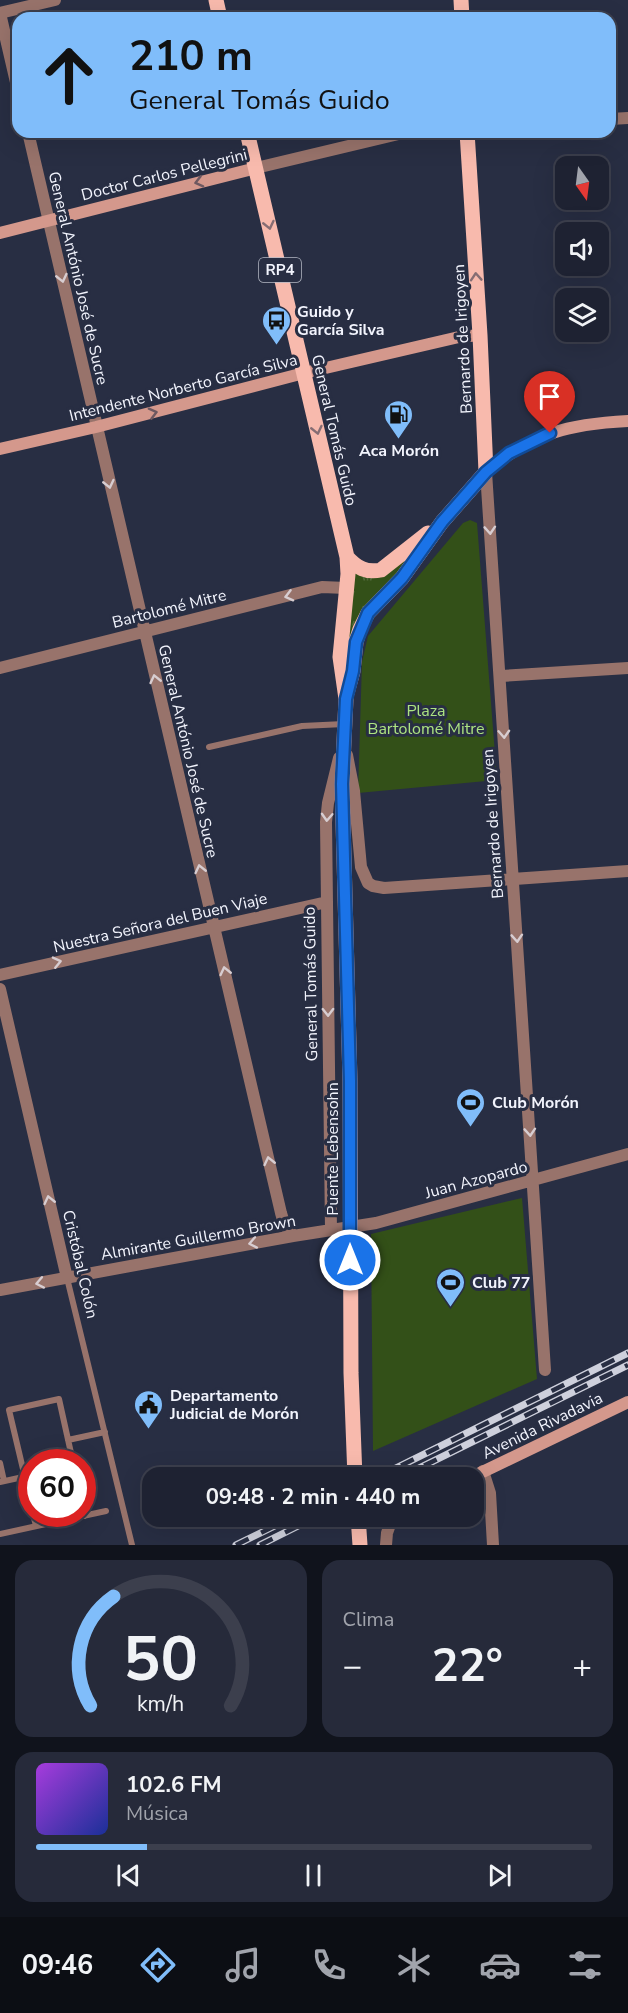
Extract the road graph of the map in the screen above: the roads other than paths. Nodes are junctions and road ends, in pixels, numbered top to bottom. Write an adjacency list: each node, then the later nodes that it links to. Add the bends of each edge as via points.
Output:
1 (55, 0): 2 (street)
2 (0, 13): 3 (street)
3 (12, 65)
4 (29, 138): 9 (street, General António José de Sucre)
5 (248, 138): 8 (main road, General Tomás Guido / RP4)
6 (382, 138): 8 (street, Doctor Carlos Pellegrini)
7 (467, 138): 11 (main road, Bernardo de Irigoyen, one-way to 7)
8 (256, 168): 9 (street, Doctor Carlos Pellegrini, one-way to 9); 12 (main road, General Tomás Guido / RP4, one-way to 12)
9 (48, 221): 10 (street, Doctor Carlos Pellegrini); 14 (street, General António José de Sucre, one-way to 14)
10 (0, 233)
11 (480, 335): 12 (street, Intendente Norberto García Silva); 16 (main road, Bernardo de Irigoyen)
12 (304, 373): 14 (street, Intendente Norberto García Silva, one-way to 12); 18 (main road, General Tomás Guido / RP4, one-way to 18)
13 (628, 421): 16 (street, via 574,426 550,433 509,453)
14 (96, 427): 15 (street, Intendente Norberto García Silva); 20 (street, General António José de Sucre, one-way to 20)
15 (0, 449)
16 (486, 472): 17 (main road, RP4); 23 (street, Bernardo de Irigoyen, one-way to 23)
17 (442, 522): 18 (main road, via 381,570 358,568); 24 (main road, RP4, via 411,567 363,622)
18 (347, 557): 19 (main road, General Tomás Guido / RP4)
19 (346, 588): 20 (street, Bartolomé Mitre, one-way to 20, via 322,587); 24 (main road, General Tomás Guido / RP4, via 340,657)
20 (144, 633): 21 (street, Bartolomé Mitre); 32 (street, General António José de Sucre, one-way to 20)
21 (0, 668)
22 (628, 668): 23 (street)
23 (501, 676): 30 (street, Bernardo de Irigoyen, one-way to 30)
24 (346, 699): 25 (main road, General Tomás Guido / RP4)
25 (344, 724): 26 (main road, General Tomás Guido / RP4); 27 (lane, via 302,726)
26 (344, 740): 28 (main road, General Tomás Guido / RP4); 30 (street, General Tomás Guido, via 352,777 361,867 368,883 384,888); 31 (street, General Tomás Guido, one-way to 31, via 327,803)
27 (209, 747)
28 (343, 820): 50 (main road, Puente Lebensohn / RP4)
29 (628, 871): 30 (street)
30 (513, 879): 36 (street, Bernardo de Irigoyen, one-way to 36)
31 (327, 902): 32 (street, Nuestra Señora del Buen Viaje); 38 (street, General Tomás Guido, one-way to 38)
32 (214, 926): 33 (street, Nuestra Señora del Buen Viaje, one-way to 32); 39 (street, General António José de Sucre, one-way to 32, via 281,1213)
33 (0, 975)
34 (0, 989): 40 (street, Cristóbal Colón, one-way to 34)
35 (628, 1154): 36 (street, Juan Azopardo)
36 (533, 1180): 37 (street, Juan Azopardo); 42 (street, Bernardo de Irigoyen)
37 (347, 1228): 38 (street, Juan Azopardo); 49 (street)
38 (331, 1230): 39 (street, Almirante Guillermo Brown)
39 (293, 1236): 40 (street, Almirante Guillermo Brown, one-way to 40)
40 (67, 1278): 41 (street, Almirante Guillermo Brown, one-way to 41); 44 (lane, Cristóbal Colón)
41 (0, 1290)
42 (545, 1370)
43 (628, 1401): 51 (street, Avenida Rivadavia)
44 (105, 1432): 45 (lane); 62 (lane, Cristóbal Colón)
45 (68, 1440): 46 (lane, via 58,1399 9,1410); 47 (lane)
46 (20, 1449)
47 (70, 1449)
48 (0, 1463): 54 (lane)
49 (353, 1467)
50 (354, 1467)
51 (484, 1471)
52 (484, 1474): 66 (street, via 490,1493)
53 (18, 1478): 54 (lane)
54 (2, 1481)
55 (106, 1511): 56 (lane)
56 (96, 1513)
57 (32, 1527): 61 (lane)
58 (361, 1527): 63 (main road)
59 (362, 1527): 64 (street)
60 (388, 1527): 65 (street)
61 (0, 1534)
62 (132, 1545)
63 (360, 1545)
64 (365, 1545)
65 (386, 1545)
66 (492, 1545)

